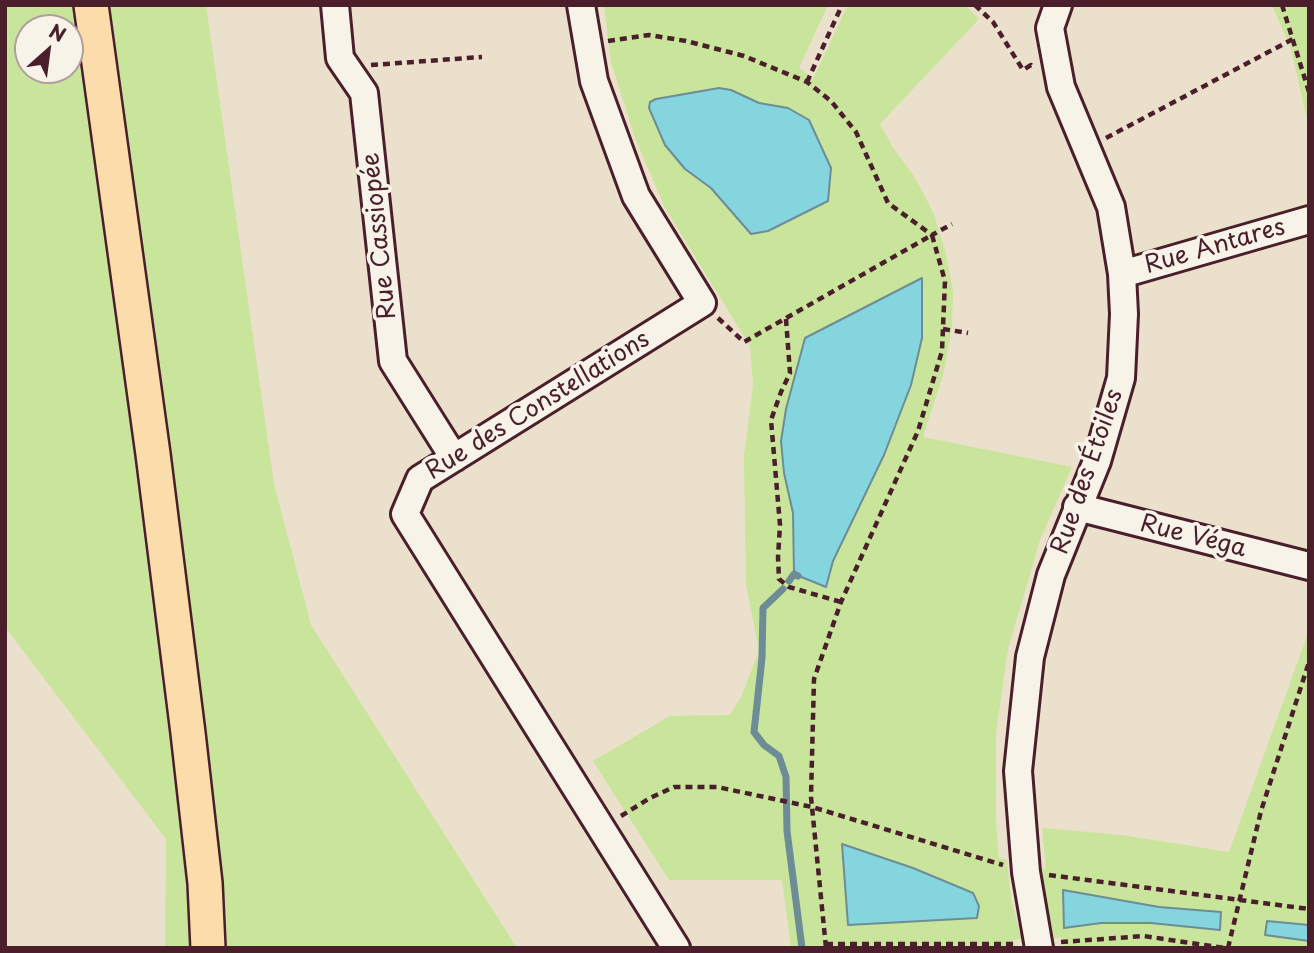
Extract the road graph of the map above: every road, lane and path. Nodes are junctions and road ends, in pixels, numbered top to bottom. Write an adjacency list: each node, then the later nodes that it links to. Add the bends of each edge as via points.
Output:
1 (91, 5): 34 (main road, via 153,454 205,883)
2 (335, 5): 11 (street, Rue Cassiopée)
3 (581, 5): 9 (street)
4 (842, 5): 13 (path)
5 (975, 5): 12 (path, via 993,22 1023,70 1031,65)
6 (1058, 5): 15 (street, Rue des Étoiles, via 1050,28 1061,87)
7 (1282, 5): 8 (path)
8 (1293, 39): 14 (path); 15 (path)
9 (587, 41): 13 (path, via 649,35 686,41 744,56); 20 (street, via 594,81 636,196)
10 (482, 57): 11 (path)
11 (346, 67): 24 (street, Rue Cassiopée, via 364,93 393,361)
12 (1038, 76)
13 (807, 82): 18 (path, via 831,101 856,132 888,203)
14 (1309, 92)
15 (1088, 150): 19 (street, Rue des Étoiles, via 1111,207)
16 (1309, 220): 19 (street, Rue Antares)
17 (952, 224): 18 (path)
18 (932, 235): 21 (path); 22 (path, via 945,281)
19 (1122, 275): 25 (street, Rue des Étoiles, via 1121,378 1097,461)
20 (702, 303): 21 (path, via 744,342); 24 (street, Rue des Constellations)
21 (786, 319): 27 (path, via 790,373 771,421 780,525 779,579 789,587)
22 (943, 329): 23 (path); 27 (path, via 942,351 918,431)
23 (968, 333)
24 (454, 458): 30 (street, Rue des Constellations, via 420,479 405,514)
25 (1077, 507): 26 (street, Rue Véga); 31 (street, Rue des Étoiles, via 1051,575 1030,657 1018,771)
26 (1309, 566)
27 (841, 602): 29 (path, via 814,680)
28 (1309, 662): 32 (path, via 1261,811)
29 (812, 807): 30 (path, via 717,787 674,787); 31 (path); 36 (path)
30 (601, 829): 35 (street, Rue des Constellations)
31 (1026, 872): 32 (path); 37 (street, Rue des Étoiles)
32 (1240, 900): 33 (path); 38 (path)
33 (1309, 909)
34 (208, 948)
35 (676, 948)
36 (826, 948)
37 (1039, 948)
38 (1228, 948)

